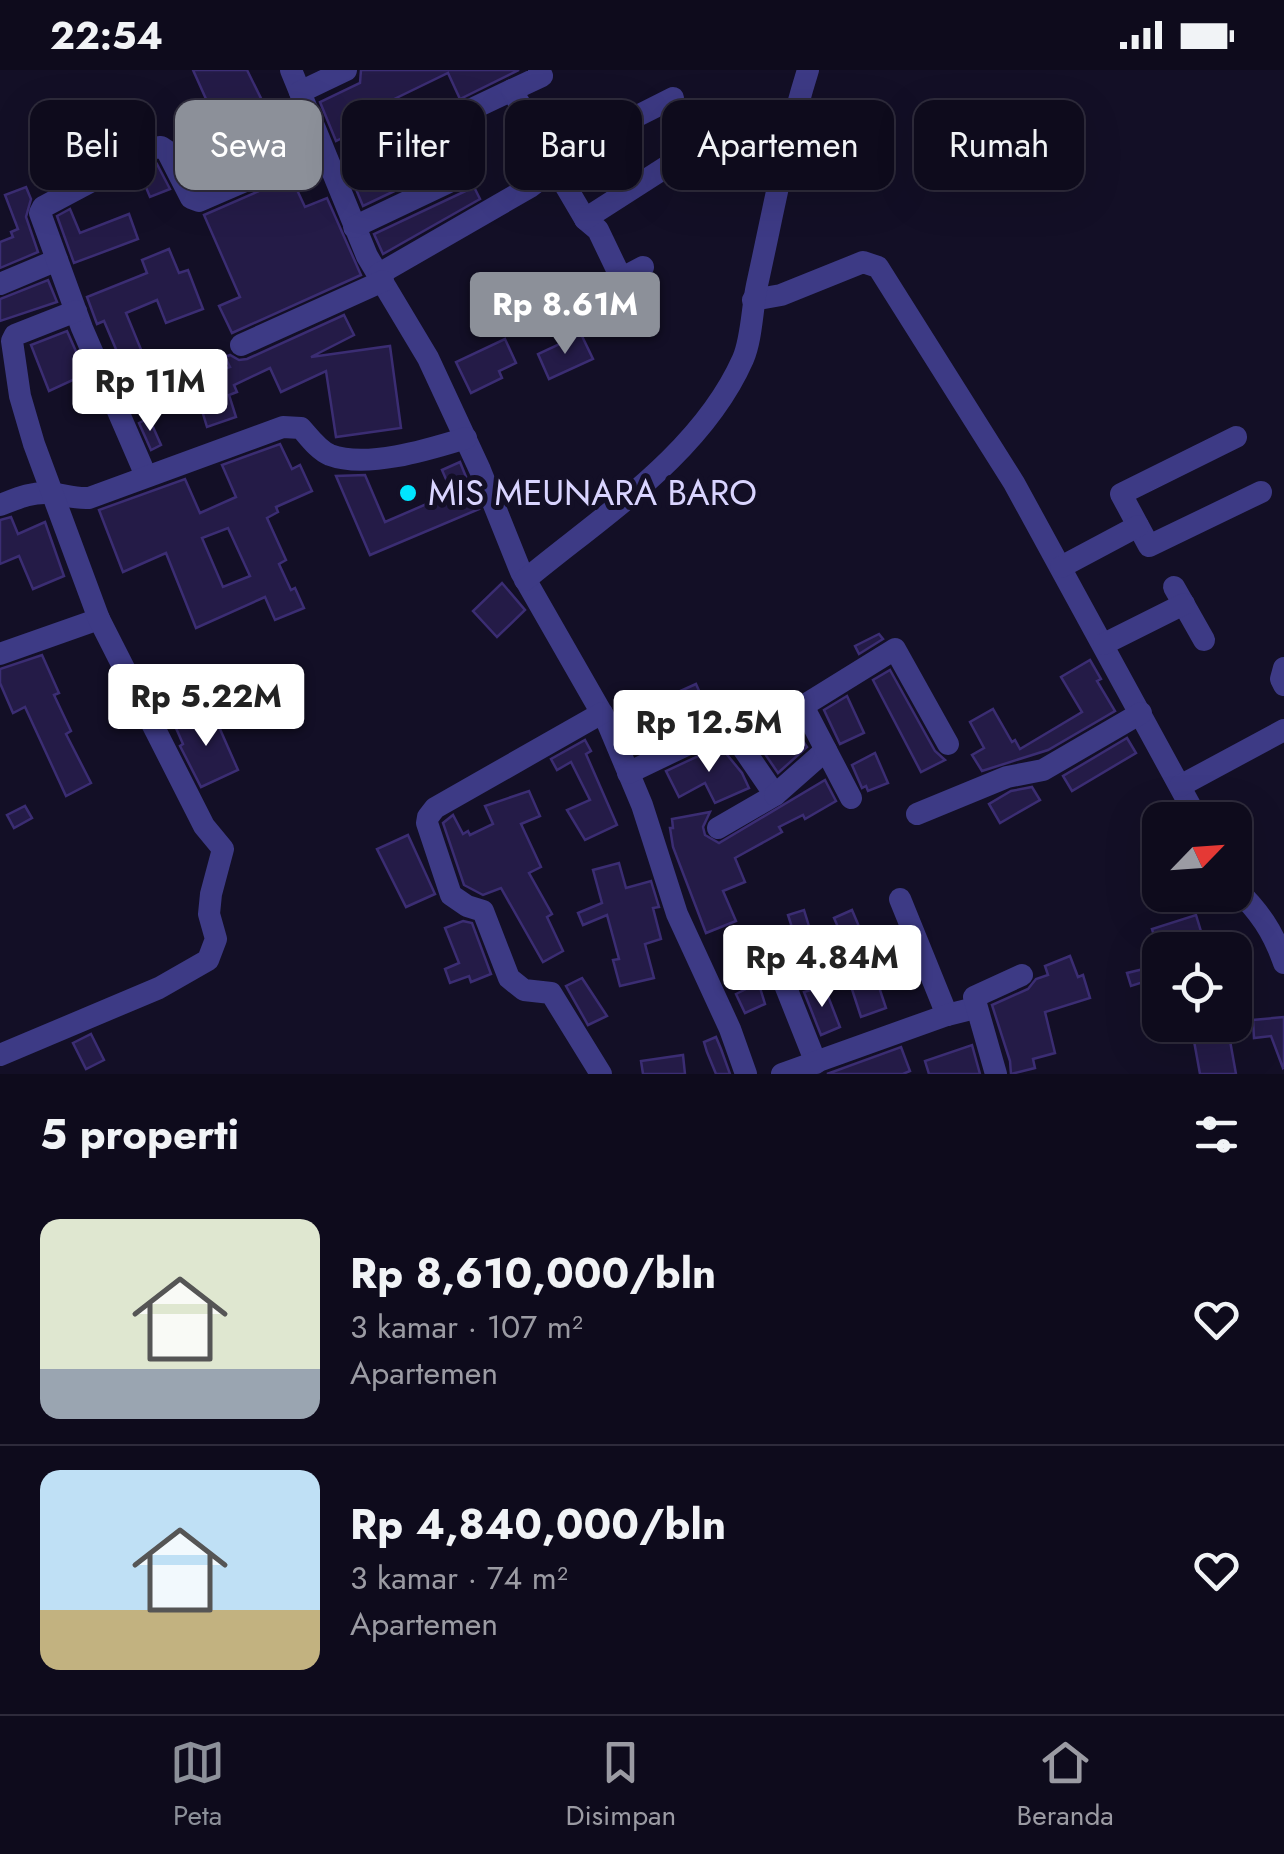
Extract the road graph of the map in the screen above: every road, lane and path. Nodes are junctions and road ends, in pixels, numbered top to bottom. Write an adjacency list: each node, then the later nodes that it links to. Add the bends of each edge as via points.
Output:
1 (346, 70): 4 (street)
2 (808, 70): 25 (street)
3 (545, 72): 5 (street)
4 (296, 81)
5 (512, 90): 7 (street); 8 (street)
6 (673, 98): 9 (street)
7 (518, 100)
8 (485, 103)
9 (642, 115)
10 (322, 150): 19 (street)
11 (175, 165): 20 (street, via 168,151 154,148 43,207)
12 (662, 170): 18 (street)
13 (187, 190): 14 (street, via 199,201)
14 (224, 190)
15 (432, 190): 19 (street)
16 (527, 190): 22 (street)
17 (568, 190): 18 (street)
18 (585, 219): 23 (street, via 598,230)
19 (354, 227): 22 (street)
20 (57, 260): 24 (street); 27 (street)
21 (643, 267): 23 (street)
22 (381, 278): 29 (street); 31 (street)
23 (621, 278): 26 (street)
24 (0, 284)
25 (753, 300): 37 (street, via 863,262 878,267); 38 (street, via 744,356 702,426 644,482)
26 (575, 303)
27 (76, 311): 28 (street); 32 (street)
28 (6, 341): 34 (street)
29 (241, 344)
30 (1236, 437): 36 (street, via 1121,494)
31 (466, 438): 32 (street, via 423,451 347,458 331,456 301,428 283,427); 38 (street)
32 (146, 476): 34 (street, via 89,498)
33 (1261, 492): 36 (street, via 1149,546)
34 (54, 493): 35 (street); 39 (street)
35 (0, 505)
36 (1138, 526): 37 (street)
37 (1061, 567): 41 (street)
38 (521, 569): 45 (street)
39 (99, 619): 42 (street); 64 (street, via 224,854 210,894 216,939 208,960 158,988)
40 (1204, 640): 41 (street, via 1179,596)
41 (1104, 644): 46 (street)
42 (0, 654)
43 (1284, 668): 44 (street)
44 (1284, 686)
45 (602, 713): 50 (street); 66 (street, via 428,817 451,895 483,912 516,986 556,998)
46 (1141, 713): 51 (street); 55 (street, via 1043,770 1007,776)
47 (1284, 730): 51 (street)
48 (948, 744): 49 (street, via 892,640 803,706)
49 (826, 750): 52 (street); 53 (street)
50 (628, 774): 52 (street, via 722,728 738,740); 67 (street, via 677,914)
51 (1180, 786): 54 (street)
52 (774, 794): 56 (street)
53 (851, 798)
54 (1188, 802)
55 (917, 814)
56 (718, 828)
57 (900, 899): 63 (street)
58 (1252, 904): 59 (street, via 1274,934)
59 (1284, 963)
60 (781, 974): 65 (street)
61 (1022, 974): 62 (street, via 974,998)
62 (975, 1008): 63 (street); 68 (street)
63 (947, 1015): 65 (street)
64 (0, 1055)
65 (800, 1070)
66 (601, 1074)
67 (746, 1074)
68 (996, 1074)

